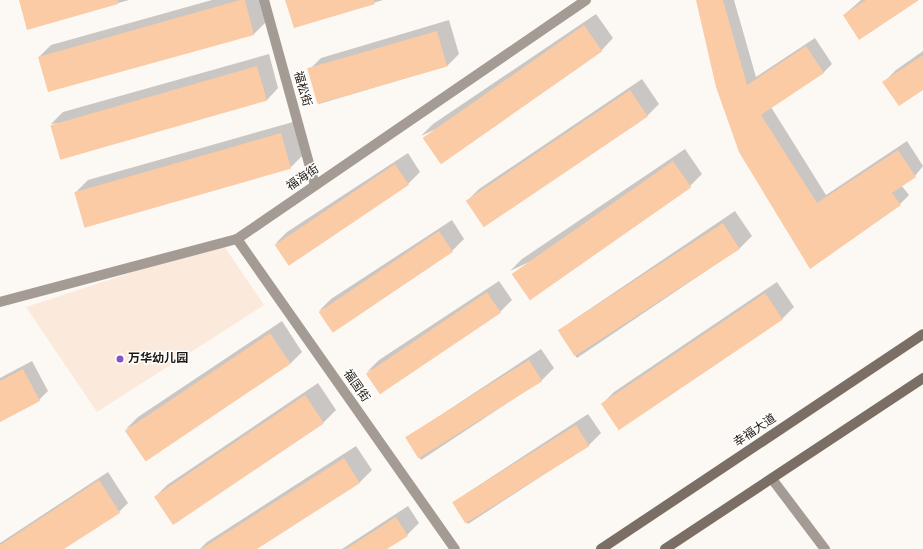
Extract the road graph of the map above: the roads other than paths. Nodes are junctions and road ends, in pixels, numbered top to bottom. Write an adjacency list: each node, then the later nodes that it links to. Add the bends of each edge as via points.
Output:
1 (264, 0): 3 (street, 福松街)
2 (586, 0): 3 (street, 福海街)
3 (315, 185): 4 (street, 福海街)
4 (236, 239): 5 (street, 福海街); 9 (street, 福国街)
5 (0, 302)
6 (923, 334): 10 (main road, 幸福大道)
7 (923, 378): 8 (main road)
8 (772, 479): 11 (main road); 12 (street)
9 (455, 549)
10 (601, 549)
11 (665, 549)
12 (825, 549)

